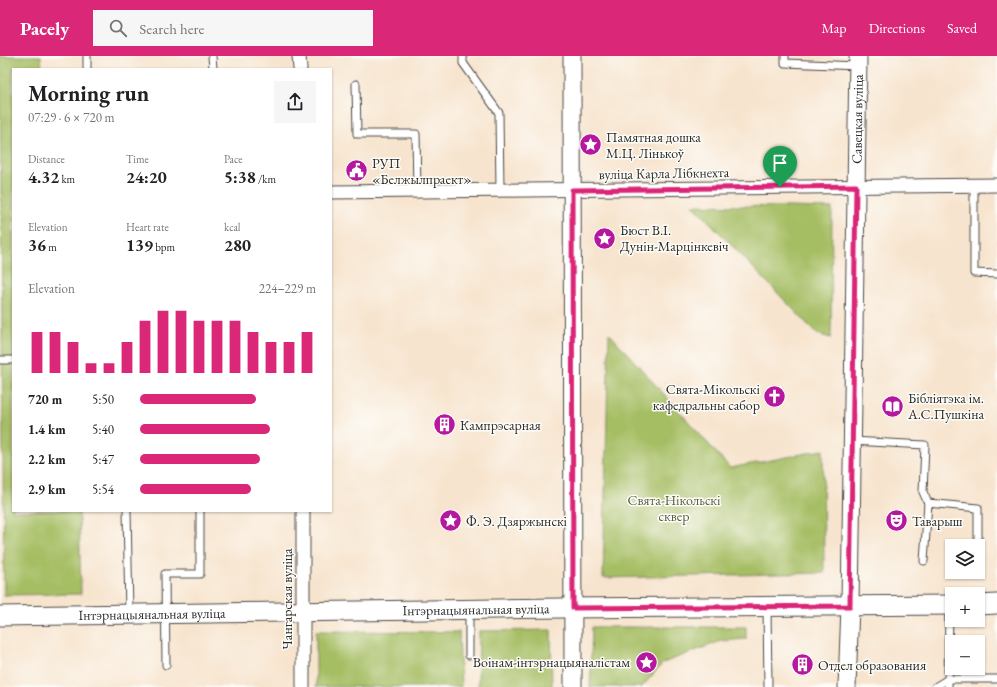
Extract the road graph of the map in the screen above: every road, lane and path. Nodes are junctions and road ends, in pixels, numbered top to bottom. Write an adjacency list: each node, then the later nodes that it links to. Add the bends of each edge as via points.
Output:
1 (87, 56): 8 (lane)
2 (212, 56): 9 (lane)
3 (299, 56): 10 (street)
4 (463, 56): 17 (lane, via 463,63 499,113)
5 (572, 56): 15 (street)
6 (785, 56): 7 (lane, via 785,63)
7 (858, 61): 14 (street, Савецкая вуліца)
8 (87, 68)
9 (213, 68)
10 (300, 68)
11 (356, 84): 16 (lane, via 357,134 416,134)
12 (974, 185): 13 (street, вуліца Карла Лібкнехта); 14 (street, вуліца Карла Лібкнехта); 19 (lane, via 974,273)
13 (997, 185)
14 (856, 186): 15 (street, вуліца Карла Лібкнехта); 22 (street, Савецкая вуліца)
15 (572, 190): 17 (street, вуліца Карла Лібкнехта); 34 (street)
16 (418, 191): 17 (street, вуліца Карла Лібкнехта); 18 (street, вуліца Карла Лібкнехта)
17 (500, 191)
18 (332, 192)
19 (997, 274)
20 (0, 360): 21 (lane)
21 (12, 360)
22 (852, 441): 23 (lane, via 925,445 923,492); 33 (street, Савецкая вуліца)
23 (928, 503): 27 (lane, via 978,508); 28 (lane)
24 (127, 512): 37 (lane)
25 (200, 512): 38 (lane, via 200,574 165,574)
26 (304, 512): 36 (street, Чангарская вуліца)
27 (978, 539)
28 (924, 561)
29 (997, 604): 31 (main road)
30 (945, 605): 33 (main road, Інтэрнацыянальная вуліца)
31 (985, 605)
32 (767, 606): 33 (main road, Інтэрнацыянальная вуліца); 34 (main road, Інтэрнацыянальная вуліца); 47 (lane)
33 (850, 606): 48 (street, Савецкая вуліца)
34 (573, 608): 35 (main road, Інтэрнацыянальная вуліца); 46 (street)
35 (469, 609): 36 (main road, Інтэрнацыянальная вуліца); 41 (lane)
36 (303, 612): 38 (main road, Інтэрнацыянальная вуліца); 45 (street, Чангарская вуліца)
37 (129, 614): 38 (main road, Інтэрнацыянальная вуліца); 39 (main road, Інтэрнацыянальная вуліца)
38 (165, 614): 42 (lane)
39 (0, 616)
40 (949, 627): 44 (lane)
41 (469, 655)
42 (166, 665)
43 (997, 679): 44 (lane)
44 (948, 683): 49 (lane)
45 (303, 687)
46 (573, 687)
47 (768, 687)
48 (847, 687)
49 (935, 687)

